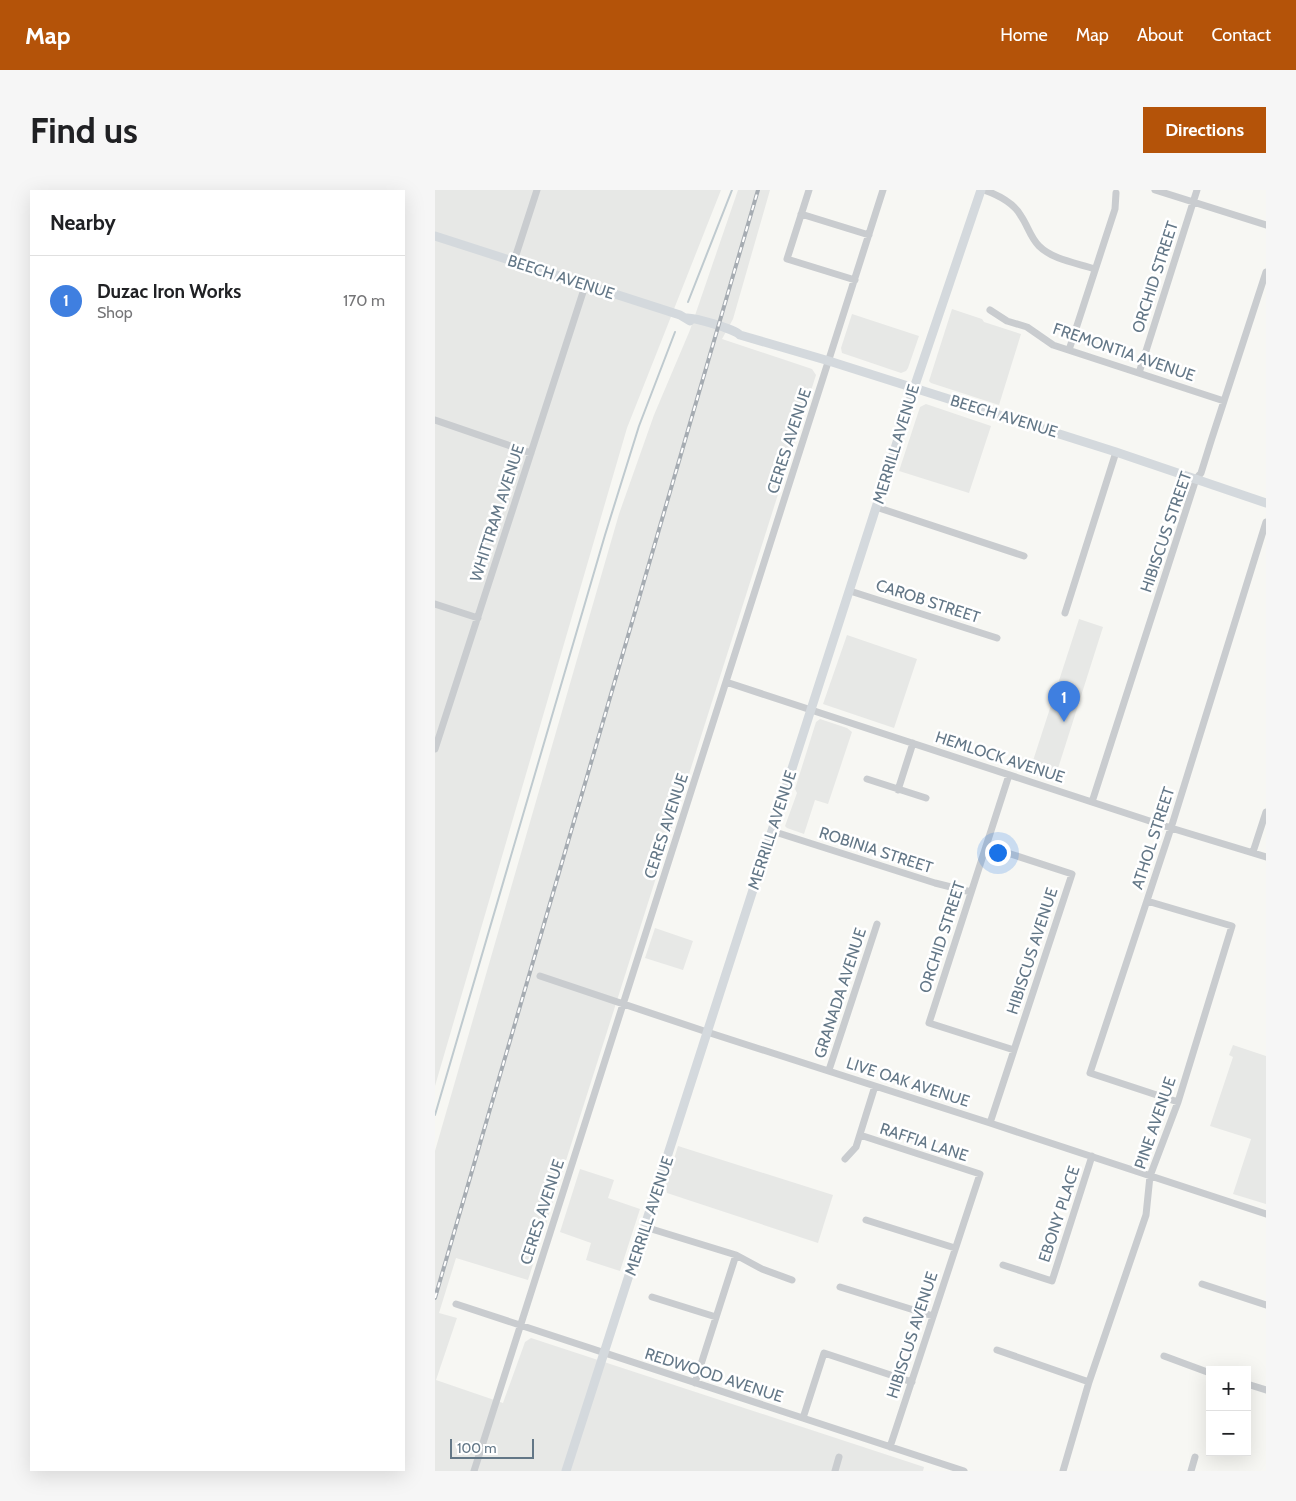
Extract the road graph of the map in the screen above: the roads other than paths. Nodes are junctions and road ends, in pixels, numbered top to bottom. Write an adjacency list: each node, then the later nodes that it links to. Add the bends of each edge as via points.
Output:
1 (537, 190): 13 (street)
2 (809, 190): 9 (street)
3 (883, 190): 11 (street, CERES AVENUE)
4 (983, 190): 14 (street, via 1001,197 1018,211 1040,247 1058,257); 22 (main road, MERRILL AVENUE)
5 (1155, 190): 8 (street)
6 (1197, 190): 8 (street, ORCHID STREET)
7 (1115, 193): 14 (street, via 1115,208)
8 (1193, 202): 10 (street); 21 (street, ORCHID STREET)
9 (801, 214): 11 (street); 16 (street, via 787,259)
10 (1266, 225)
11 (869, 235): 16 (street, CERES AVENUE)
12 (435, 236): 13 (main road, BEECH AVENUE)
13 (514, 261): 17 (main road, BEECH AVENUE)
14 (1095, 269): 19 (street)
15 (1266, 272): 23 (street, HIBISCUS STREET)
16 (855, 280): 20 (street, CERES AVENUE)
17 (585, 286): 20 (main road, BEECH AVENUE); 26 (street, WHITTRAM AVENUE)
18 (990, 310): 19 (street, FREMONTIA AVENUE, via 1007,321 1027,327 1053,345)
19 (1069, 350): 21 (street, FREMONTIA AVENUE)
20 (829, 360): 22 (main road, BEECH AVENUE); 37 (street, CERES AVENUE)
21 (1139, 373): 23 (street, FREMONTIA AVENUE)
22 (914, 388): 25 (main road, BEECH AVENUE); 29 (main road, MERRILL AVENUE)
23 (1224, 401): 27 (street, HIBISCUS STREET)
24 (435, 420): 26 (street)
25 (1116, 452): 27 (main road, BEECH AVENUE); 34 (street)
26 (531, 453): 35 (street, WHITTRAM AVENUE)
27 (1196, 480): 28 (main road, BEECH AVENUE); 45 (street, HIBISCUS STREET)
28 (1266, 503)
29 (876, 507): 31 (street); 32 (main road, MERRILL AVENUE)
30 (1266, 522): 47 (street, ATHOL STREET)
31 (1024, 556)
32 (850, 591): 36 (street, CAROB STREET); 38 (main road, MERRILL AVENUE)
33 (435, 604): 35 (street)
34 (1065, 613)
35 (478, 618): 40 (street, WHITTRAM AVENUE)
36 (997, 638)
37 (726, 682): 38 (street, HEMLOCK AVENUE); 56 (street, CERES AVENUE)
38 (811, 710): 39 (street, HEMLOCK AVENUE); 48 (main road, MERRILL AVENUE)
39 (913, 744): 41 (street, HEMLOCK AVENUE); 43 (street)
40 (435, 749)
41 (1009, 775): 45 (street, HEMLOCK AVENUE); 49 (street, ORCHID STREET)
42 (867, 779): 43 (street)
43 (898, 790): 44 (street)
44 (926, 798)
45 (1091, 802): 47 (street, HEMLOCK AVENUE)
46 (1266, 812): 50 (street)
47 (1171, 828): 50 (street, HEMLOCK AVENUE); 53 (street, ATHOL STREET)
48 (773, 831): 52 (street, ROBINIA STREET); 57 (main road, MERRILL AVENUE)
49 (986, 846): 52 (street, ORCHID STREET); 58 (street, HIBISCUS AVENUE, via 1072,874)
50 (1253, 852): 51 (street, HEMLOCK AVENUE)
51 (1266, 857)
52 (971, 892): 58 (street, ORCHID STREET, via 929,1023)
53 (1147, 901): 61 (street, ATHOL STREET, via 1090,1073); 61 (street, PINE AVENUE, via 1232,926)
54 (877, 924): 59 (street, GRANADA AVENUE)
55 (540, 976): 56 (street, LIVE OAK AVENUE)
56 (623, 1004): 57 (street, LIVE OAK AVENUE); 82 (street, CERES AVENUE)
57 (707, 1032): 59 (street, LIVE OAK AVENUE); 70 (main road, MERRILL AVENUE)
58 (1014, 1050): 62 (street, HIBISCUS AVENUE)
59 (829, 1070): 60 (street, LIVE OAK AVENUE)
60 (875, 1086): 62 (street, LIVE OAK AVENUE); 63 (street)
61 (1177, 1102): 67 (street, PINE AVENUE)
62 (990, 1123): 64 (street, LIVE OAK AVENUE)
63 (860, 1135): 65 (street, via 856,1147); 66 (street, RAFFIA LANE)
64 (1092, 1156): 67 (street, LIVE OAK AVENUE); 73 (street, EBONY PLACE, via 1052,1281)
65 (845, 1159)
66 (980, 1174): 71 (street, HIBISCUS AVENUE)
67 (1150, 1176): 68 (street, LIVE OAK AVENUE); 88 (street, PINE AVENUE, via 1146,1215)
68 (1266, 1214)
69 (866, 1220): 71 (street)
70 (645, 1227): 72 (street); 84 (main road, MERRILL AVENUE)
71 (955, 1248): 80 (street, HIBISCUS AVENUE)
72 (736, 1255): 74 (street); 81 (street)
73 (1003, 1265)
74 (793, 1280)
75 (1203, 1284): 79 (street)
76 (840, 1286): 80 (street)
77 (653, 1297): 81 (street)
78 (456, 1304): 82 (street, REDWOOD AVENUE)
79 (1266, 1304)
80 (933, 1316): 87 (street, HIBISCUS AVENUE)
81 (716, 1317): 89 (street)
82 (521, 1325): 84 (street, REDWOOD AVENUE); 96 (street, CERES AVENUE)
83 (997, 1350): 88 (street)
84 (604, 1353): 89 (street, REDWOOD AVENUE); 97 (main road, MERRILL AVENUE)
85 (1164, 1356): 86 (street)
86 (1206, 1372)
87 (911, 1382): 92 (street, via 824,1353); 93 (street, HIBISCUS AVENUE)
88 (1089, 1382): 100 (street, PINE AVENUE)
89 (695, 1383): 92 (street, REDWOOD AVENUE)
90 (1251, 1385): 91 (street)
91 (1266, 1390)
92 (803, 1418): 93 (street, REDWOOD AVENUE)
93 (890, 1447): 99 (street, REDWOOD AVENUE)
94 (839, 1457): 98 (street)
95 (1195, 1457): 101 (street)
96 (473, 1471)
97 (566, 1471)
98 (835, 1471)
99 (964, 1471)
100 (1063, 1471)
101 (1191, 1471)

